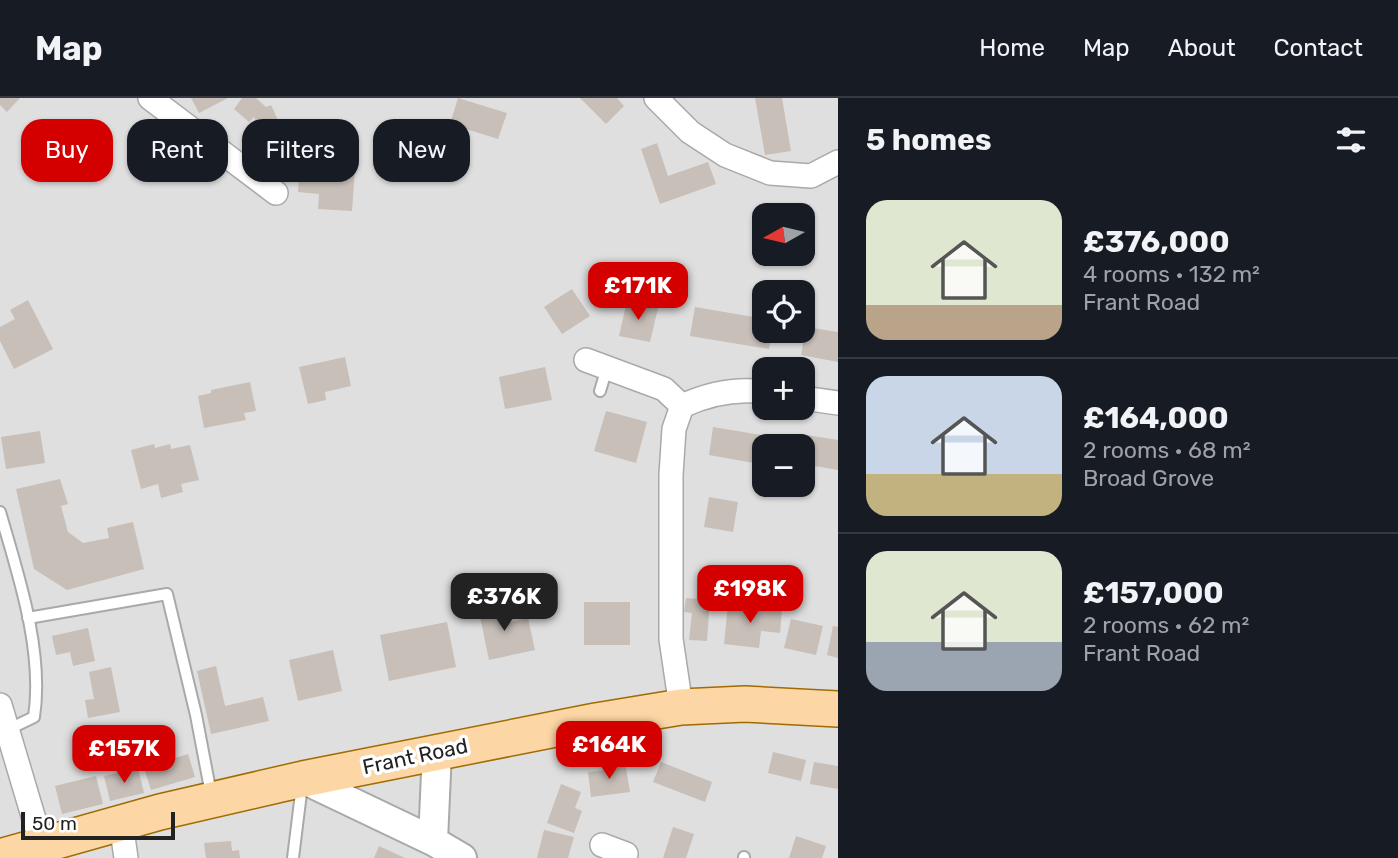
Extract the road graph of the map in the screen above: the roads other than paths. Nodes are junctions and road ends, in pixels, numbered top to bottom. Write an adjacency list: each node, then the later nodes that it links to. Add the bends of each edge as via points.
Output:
1 (150, 98): 4 (street)
2 (656, 98): 3 (street, via 690,132 725,155 769,173 811,176)
3 (838, 162)
4 (276, 193)
5 (597, 364): 7 (lane); 10 (street, via 664,388)
6 (752, 390): 10 (street, via 705,395)
7 (600, 391)
8 (815, 400): 9 (street)
9 (838, 403)
10 (682, 406): 14 (street, via 674,429 671,516 671,639)
11 (0, 512): 12 (lane)
12 (28, 618): 16 (lane, via 37,696 34,716); 19 (lane, via 167,594)
13 (0, 705): 16 (street)
14 (681, 707): 15 (main road, Frant Road, via 746,704); 17 (main road, Frant Road)
15 (838, 709)
16 (7, 730): 23 (street)
17 (437, 751): 18 (main road, Frant Road); 21 (street)
18 (303, 779): 19 (main road, Frant Road); 21 (street); 27 (lane)
19 (212, 800): 20 (main road, Frant Road)
20 (121, 823): 23 (main road, Frant Road); 26 (street)
21 (433, 841): 28 (street)
22 (602, 845): 24 (street)
23 (42, 846): 25 (main road, Frant Road)
24 (628, 849)
25 (0, 857)
26 (126, 858)
27 (293, 858)
28 (462, 858)

